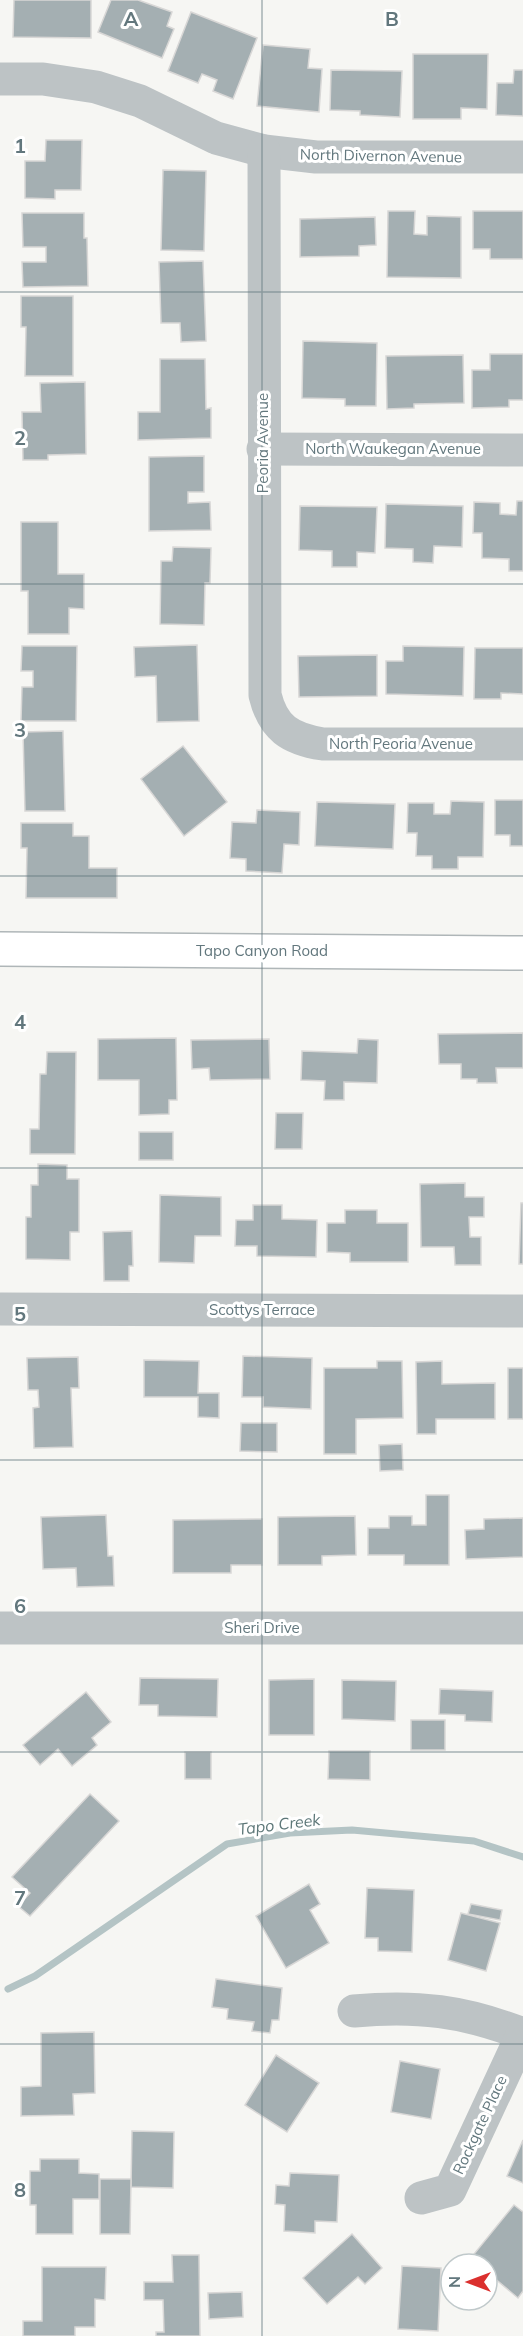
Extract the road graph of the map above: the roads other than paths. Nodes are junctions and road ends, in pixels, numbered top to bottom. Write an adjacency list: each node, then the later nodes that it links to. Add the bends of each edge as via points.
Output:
1 (0, 79): 2 (street, North Divernon Avenue, via 96,87 140,101 216,138)
2 (264, 151): 3 (street, North Divernon Avenue, via 316,157); 4 (street, Peoria Avenue)
3 (523, 157)
4 (263, 449): 5 (street, North Waukegan Avenue); 6 (street, Peoria Avenue, via 265,695 269,714)
5 (523, 450)
6 (282, 728): 7 (street, North Peoria Avenue, via 301,741 323,744)
7 (523, 744)
8 (0, 949): 9 (main road, Tapo Canyon Road)
9 (523, 953)
10 (0, 1309): 11 (street, Scottys Terrace)
11 (523, 1311)
12 (0, 1628): 13 (street, Sheri Drive)
13 (523, 1628)
14 (354, 2011): 15 (street, Rockgate Place, via 395,2007 438,2010 484,2019)
15 (523, 2034): 16 (street, Rockgate Place, via 450,2190)
16 (421, 2198)

